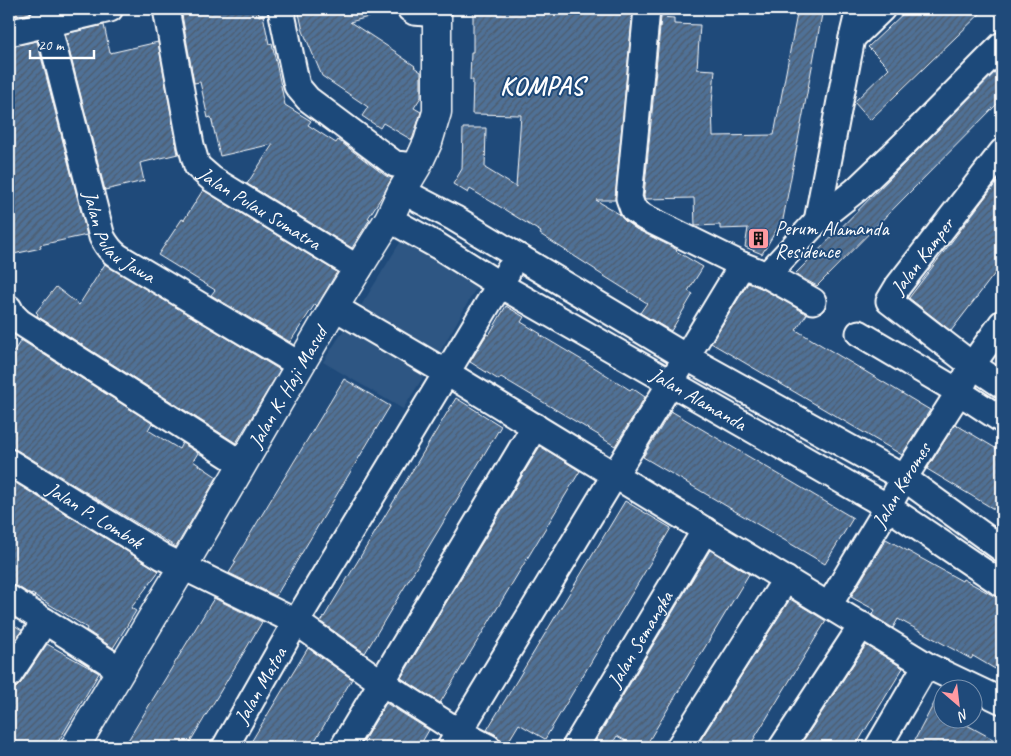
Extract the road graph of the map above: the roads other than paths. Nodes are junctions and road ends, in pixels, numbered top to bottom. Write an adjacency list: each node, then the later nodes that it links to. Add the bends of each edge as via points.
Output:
1 (110, 9): 9 (street)
2 (166, 9): 20 (street, Jalan Pulau Sumatra, via 197,166 212,179)
3 (281, 9): 14 (street, via 297,86 308,99 395,164)
4 (410, 9): 8 (street, via 414,12)
5 (647, 9): 19 (street, via 629,198 633,209)
6 (859, 9): 11 (street)
7 (882, 9): 11 (street)
8 (437, 11): 14 (street, Jalan K. Haji Masud, via 437,112)
9 (46, 17): 10 (street); 29 (street, Jalan Pulau Jawa, via 106,246 119,258)
10 (9, 33)
11 (852, 38): 17 (street)
12 (1002, 45): 17 (street, via 856,190)
13 (1002, 152): 30 (street, Jalan Kamper, via 888,301)
14 (417, 166): 15 (street, Jalan K. Haji Masud)
15 (402, 191): 16 (street, Jalan K. Haji Masud); 18 (street, Jalan Alamanda)
16 (389, 219): 20 (street, Jalan K. Haji Masud); 22 (street, Jalan Alamanda)
17 (817, 222): 21 (street)
18 (517, 256): 22 (street, Jalan Matoa); 28 (street, Jalan Alamanda)
19 (742, 265): 21 (street); 28 (street)
20 (359, 268): 24 (street, Jalan K. Haji Masud)
21 (767, 275): 23 (street)
22 (500, 284): 31 (street, Jalan Matoa); 32 (street, Jalan Alamanda)
23 (813, 301)
24 (334, 307): 29 (street, Jalan K. Haji Masud); 31 (street)
25 (9, 308): 38 (street, via 20,322)
26 (1002, 323): 30 (street, Jalan Keromes)
27 (859, 333): 34 (street)
28 (686, 357): 32 (street); 40 (street, Jalan Alamanda)
29 (300, 365): 38 (street, Jalan K. Haji Masud)
30 (972, 365): 33 (street); 34 (street, Jalan Keromes)
31 (446, 372): 36 (street); 50 (street, Jalan Matoa)
32 (671, 383): 39 (street); 41 (street, Jalan Alamanda)
33 (1002, 385)
34 (959, 392): 35 (street); 40 (street, Jalan Keromes)
35 (1002, 420)
36 (535, 426): 39 (street); 55 (street)
37 (9, 462): 44 (street, Jalan P. Lombok)
38 (242, 464): 44 (street, Jalan K. Haji Masud)
39 (615, 475): 42 (street); 57 (street)
40 (904, 478): 41 (street, Jalan Keromes); 43 (street, Jalan Alamanda)
41 (888, 506): 45 (street, Jalan Alamanda); 48 (street, Jalan Keromes)
42 (705, 530): 46 (street); 62 (street, Jalan Semangka)
43 (1002, 549)
44 (182, 568): 50 (street, Jalan P. Lombok); 53 (street, Jalan K. Haji Masud)
45 (998, 574)
46 (786, 579): 48 (street); 63 (street)
47 (9, 598): 49 (street)
48 (829, 606): 51 (street)
49 (45, 621): 53 (street); 54 (street)
50 (296, 622): 55 (street, Jalan P. Lombok); 59 (street, Jalan Matoa)
51 (862, 625): 52 (street); 64 (street)
52 (926, 665): 56 (street); 65 (street)
53 (121, 670): 58 (street, Jalan K. Haji Masud)
54 (9, 675)
55 (381, 682): 57 (street, Jalan P. Lombok); 60 (street)
56 (1002, 701)
57 (455, 739): 61 (street, Jalan P. Lombok)
58 (74, 747)
59 (225, 747)
60 (343, 747)
61 (488, 747)
62 (575, 747)
63 (679, 747)
64 (782, 747)
65 (878, 747)

